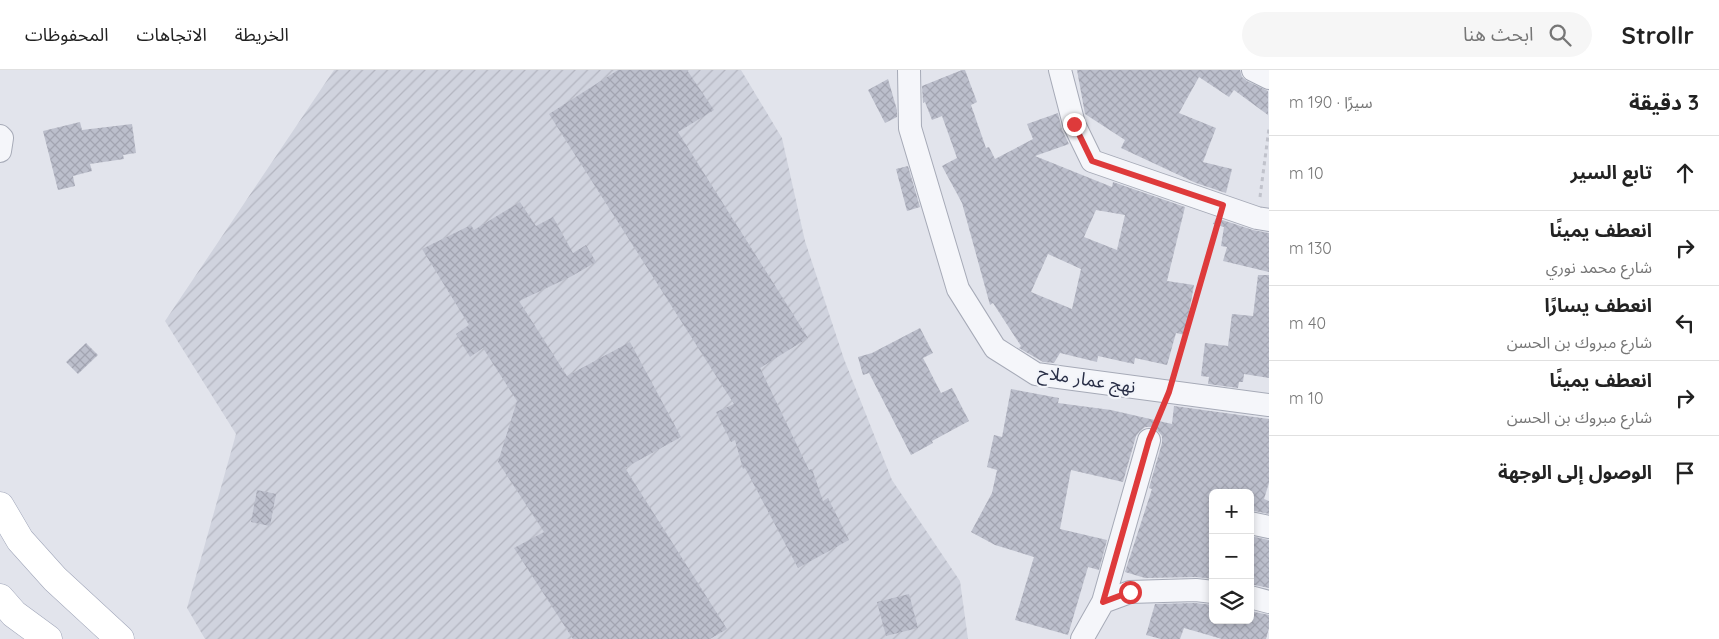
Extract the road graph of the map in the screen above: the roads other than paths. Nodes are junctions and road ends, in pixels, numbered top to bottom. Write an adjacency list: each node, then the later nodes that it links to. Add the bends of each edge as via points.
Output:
1 (909, 70): 8 (street, نهج عمار ملاح, via 910,128 958,289 995,348 1036,374)
2 (1060, 70): 7 (street, via 1074,124 1092,161)
3 (1253, 70): 4 (street)
4 (1269, 78)
5 (0, 136): 6 (street)
6 (0, 151)
7 (1263, 219)
8 (1269, 405)
9 (1149, 440): 16 (street)
10 (0, 506): 19 (main road, via 20,540 55,579)
11 (1254, 524): 12 (street)
12 (1269, 526)
13 (1209, 592): 16 (street, via 1130,592)
14 (0, 598): 18 (main road, via 14,614)
15 (1254, 598): 17 (street)
16 (1103, 602): 20 (street)
17 (1269, 602)
18 (48, 639)
19 (120, 639)
20 (1082, 639)

